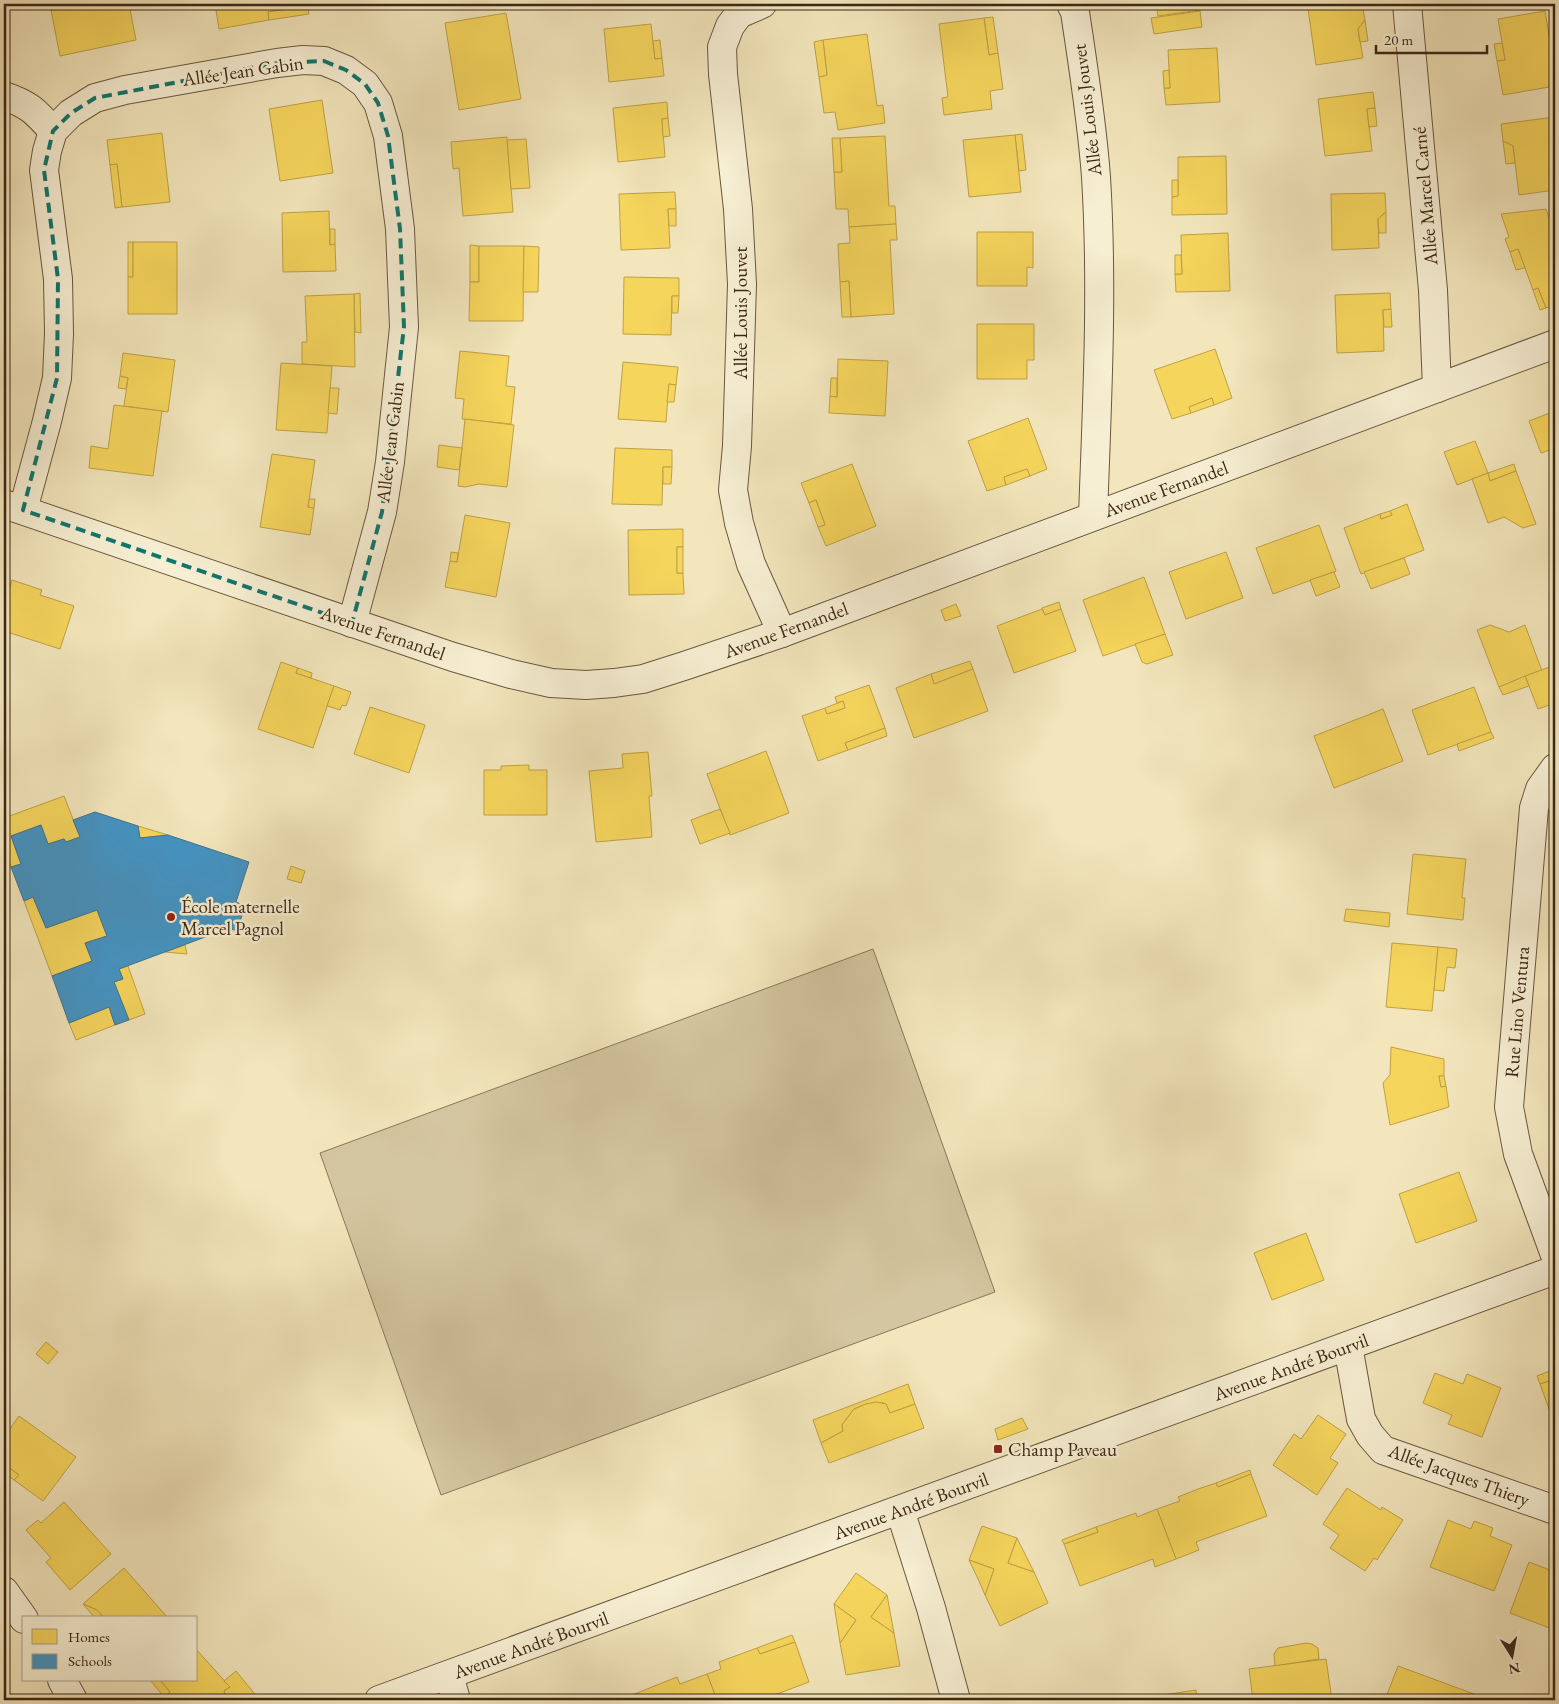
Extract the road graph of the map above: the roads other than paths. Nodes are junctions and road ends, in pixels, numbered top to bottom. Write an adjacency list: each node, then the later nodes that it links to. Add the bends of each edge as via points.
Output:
1 (762, 4): 11 (street, Allée Louis Jouvet, via 739,14 730,26 722,47 742,284 733,490 751,564)
2 (1071, 4): 9 (street, Allée Louis Jouvet, via 1087,93 1096,176 1100,288)
3 (1407, 4): 7 (street, Allée Marcel Carné, via 1433,290)
4 (4, 96): 5 (street, via 33,109)
5 (53, 130): 8 (street, via 44,170 58,279 57,378 47,421); 10 (street, Allée Jean Gabin, via 70,113 95,98 303,60 324,62 346,70 365,84 378,103 388,136 400,229 404,327 382,512)
6 (1555, 344): 7 (street, Avenue Fernandel)
7 (1437, 388): 9 (street, Avenue Fernandel)
8 (13, 507): 10 (street, Avenue Fernandel)
9 (1093, 516): 11 (street, Avenue Fernandel)
10 (352, 622): 11 (street, Avenue Fernandel, via 511,674 552,683 586,685 643,678)
11 (782, 633)
12 (1555, 768): 13 (street, Rue Lino Ventura, via 1540,789 1534,808 1509,1107 1518,1154)
13 (1555, 1255)
14 (1555, 1270): 15 (street, Avenue André Bourvil)
15 (1348, 1346): 16 (street, Avenue André Bourvil); 17 (street, Allée Jacques Thiery, via 1361,1419 1383,1450)
16 (900, 1510): 21 (street, Avenue André Bourvil); 24 (street)
17 (1555, 1510)
18 (4, 1591): 19 (street)
19 (22, 1616)
20 (63, 1682): 22 (street)
21 (452, 1688): 23 (street, Avenue André Bourvil)
22 (73, 1700)
23 (379, 1700)
24 (956, 1700)

